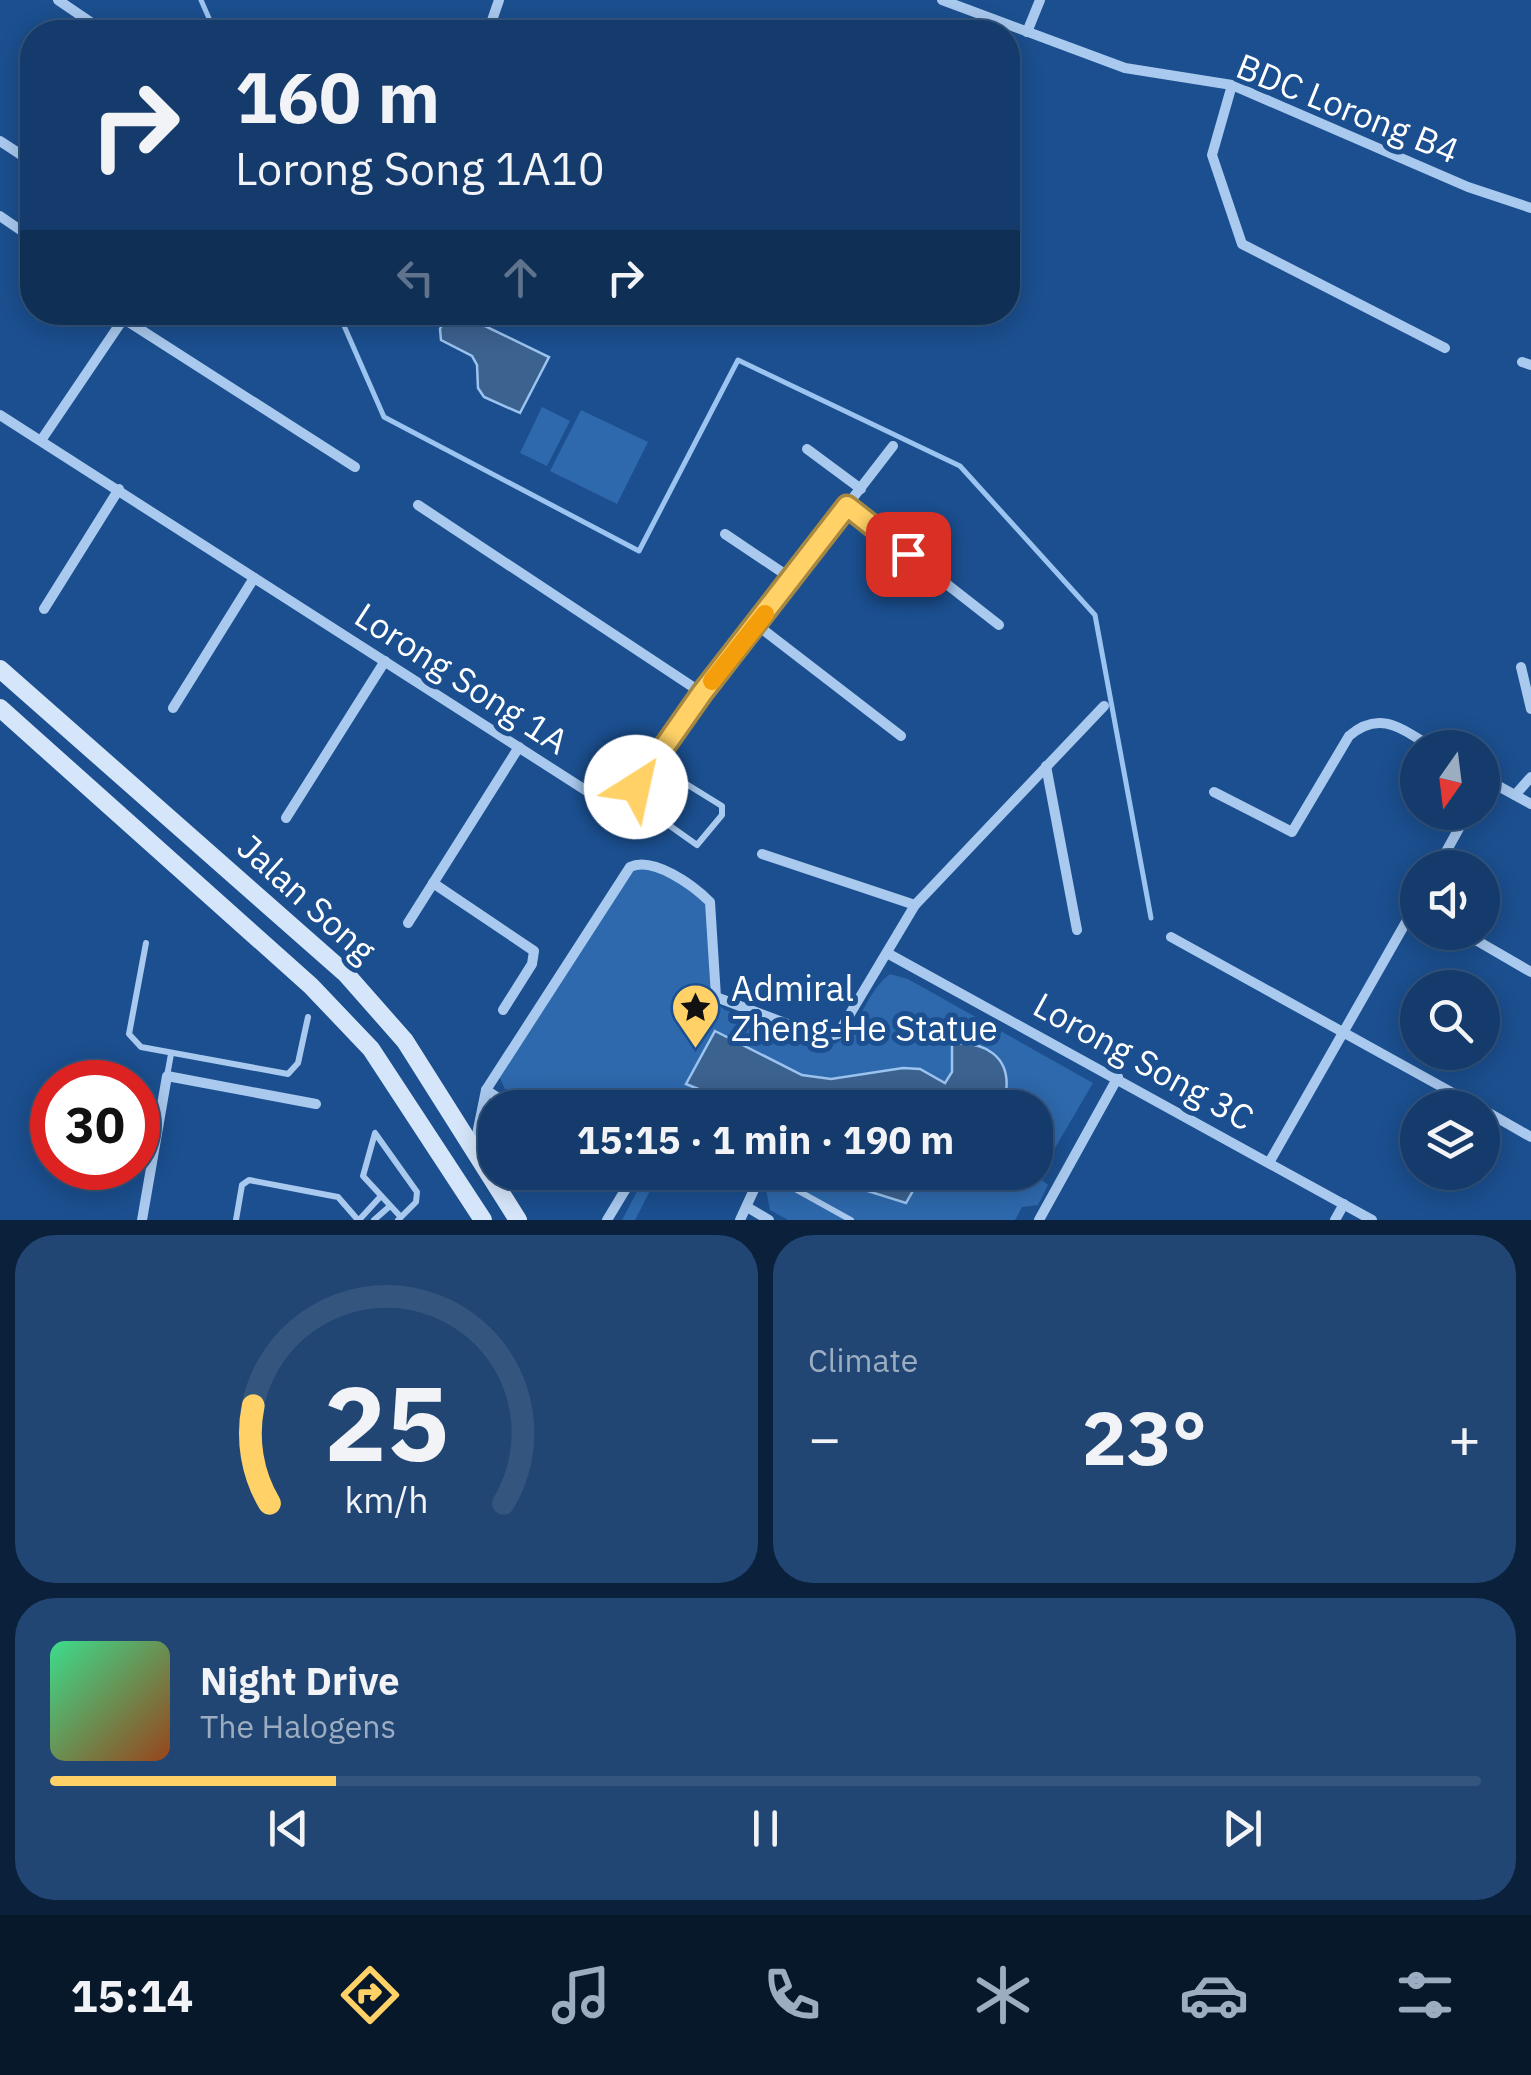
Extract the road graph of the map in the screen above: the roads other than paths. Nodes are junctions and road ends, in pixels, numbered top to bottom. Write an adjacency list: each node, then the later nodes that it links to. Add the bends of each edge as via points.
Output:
1 (58, 0): 4 (street)
2 (942, 0): 5 (street, BDC Lorong B4)
3 (1040, 0): 7 (street)
4 (87, 20)
5 (995, 20)
6 (1020, 29): 7 (street, BDC Lorong B4)
7 (1027, 32): 8 (street, BDC Lorong B4, via 1125,68)
8 (1232, 85): 9 (street, BDC Lorong B4); 12 (street, via 1212,155 1242,244)
9 (1531, 208)
10 (120, 325): 14 (street)
11 (140, 325): 17 (street)
12 (1445, 348)
13 (0, 416): 14 (street, Lorong Song 1A)
14 (42, 439): 18 (street, Lorong Song 1A)
15 (893, 446): 19 (street, Lorong Song 1A)
16 (806, 449): 19 (street)
17 (355, 467)
18 (119, 488): 23 (street, Lorong Song 1A); 25 (street)
19 (860, 489): 21 (street, Lorong Song 1A)
20 (418, 505): 31 (street)
21 (847, 506): 24 (street, Lorong Song 1A); 27 (street)
22 (725, 534): 24 (street)
23 (254, 578): 28 (street, Lorong Song 1A); 34 (street)
24 (792, 580): 26 (street, Lorong Song 1A)
25 (44, 610)
26 (757, 624): 31 (street, Lorong Song 1A); 37 (street)
27 (999, 625)
28 (386, 661): 38 (street, Lorong Song 1A); 47 (street)
29 (1520, 667): 35 (street)
30 (0, 669): 71 (main road, Jalan Song, via 346,974 405,1041)
31 (702, 693): 39 (street, Lorong Song 1A)
32 (1104, 706): 40 (street)
33 (0, 708): 82 (main road, Jalan Song, via 310,986 370,1049)
34 (173, 708)
35 (1531, 710)
36 (1404, 730): 44 (street, via 1389,721 1362,725 1349,736 1292,832)
37 (901, 736)
38 (519, 747): 39 (street, Lorong Song 1A, via 604,802 627,797); 49 (street)
39 (654, 763): 41 (lane)
40 (1046, 766): 50 (street); 52 (street)
41 (675, 776): 41 (lane, via 722,806 697,845 649,811)
42 (1531, 776): 45 (street)
43 (1500, 789): 45 (street)
44 (1214, 792)
45 (1514, 796): 46 (street)
46 (1531, 804)
47 (286, 818)
48 (762, 854): 50 (street)
49 (433, 883): 51 (street); 59 (street, via 534,951)
50 (916, 905): 57 (street)
51 (408, 923)
52 (1077, 930)
53 (1400, 935): 61 (street)
54 (1171, 937): 61 (street)
55 (146, 943): 62 (lane, via 128,1034 141,1048)
56 (1493, 950): 58 (street)
57 (887, 953): 64 (street, Lorong Song 3C); 65 (street, via 838,1034 822,1037 716,997 710,902 654,866 633,864)
58 (1531, 972)
59 (503, 1010)
60 (308, 1017): 62 (lane, via 298,1063 288,1074)
61 (1345, 1030): 66 (street); 72 (street)
62 (171, 1054): 63 (lane)
63 (167, 1076): 67 (street); 83 (street)
64 (1118, 1077): 72 (street, Lorong Song 3C); 91 (street)
65 (486, 1090)
66 (1450, 1090)
67 (316, 1104)
68 (1500, 1119): 70 (street)
69 (478, 1131): 71 (street)
70 (1531, 1137)
71 (474, 1152): 80 (main road, Jalan Song)
72 (1270, 1162): 77 (street, Lorong Song 3C)
73 (625, 1190): 87 (street)
74 (754, 1190): 79 (street)
75 (797, 1190): 90 (lane)
76 (381, 1196): 78 (lane); 81 (lane, via 362,1170 375,1133 416,1192 416,1202); 85 (lane)
77 (1344, 1204): 92 (street); 93 (street, Lorong Song 3C)
78 (390, 1206): 81 (lane); 86 (lane)
79 (747, 1208): 88 (street); 89 (street)
80 (512, 1214): 82 (main road)
81 (398, 1218)
82 (477, 1218)
83 (142, 1220)
84 (236, 1220): 85 (lane, via 242,1186 250,1180 338,1198)
85 (358, 1220)
86 (374, 1220)
87 (607, 1220)
88 (740, 1220)
89 (769, 1220)
90 (851, 1220)
91 (1039, 1220)
92 (1335, 1220)
93 (1372, 1220)

